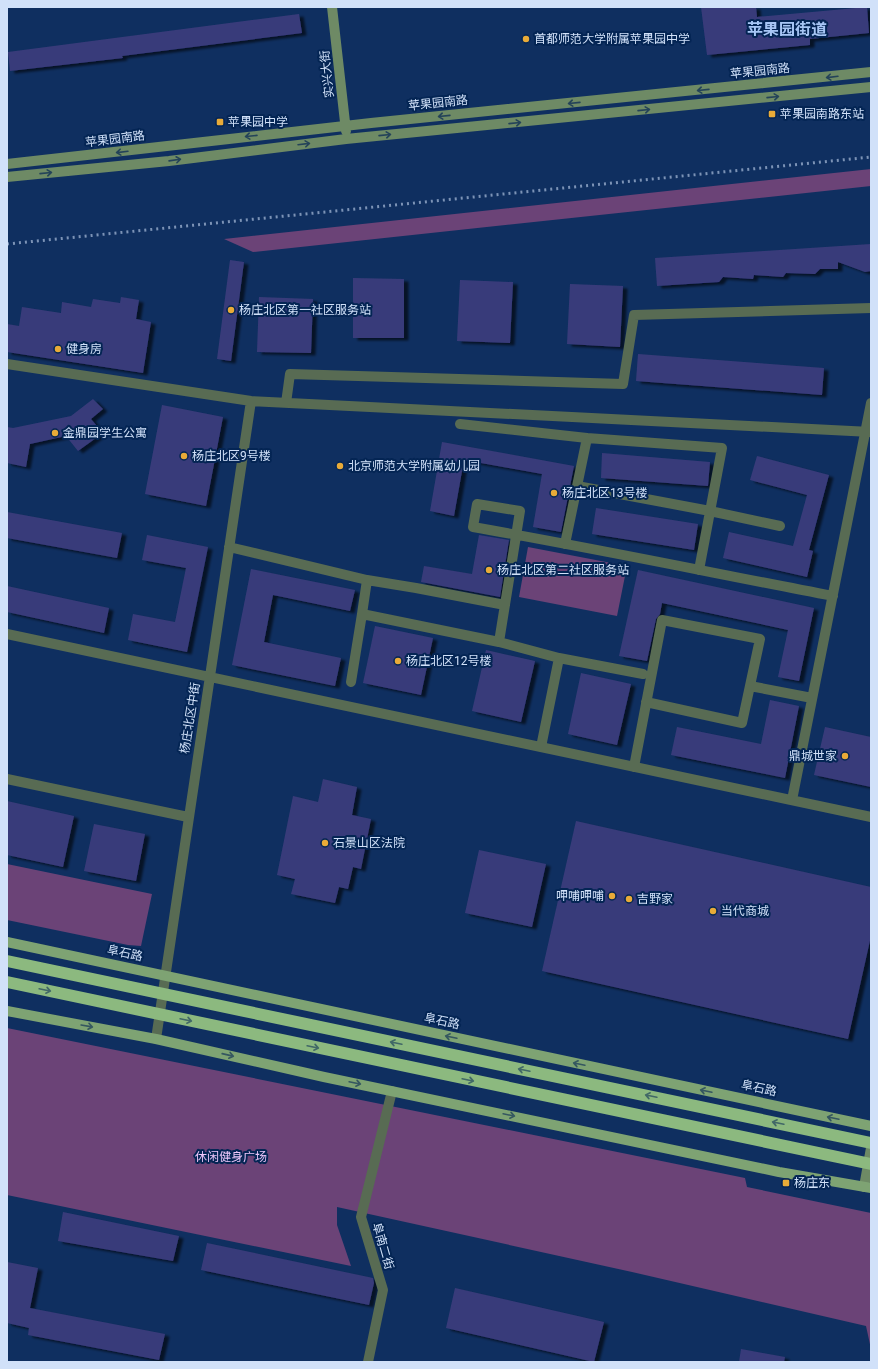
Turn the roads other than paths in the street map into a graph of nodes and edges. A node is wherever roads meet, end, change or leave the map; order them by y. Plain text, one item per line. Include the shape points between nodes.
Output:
1 (332, 7) edge
2 (871, 72) edge
3 (871, 87) edge
4 (345, 126) junction
5 (346, 139) junction
6 (7, 164) edge
7 (7, 177) edge
8 (871, 308) edge
9 (7, 364) edge
10 (251, 401) junction
11 (286, 403) junction
12 (871, 403) edge
13 (460, 424) dead end
14 (868, 432) edge
15 (588, 438) junction
16 (577, 486) junction
17 (710, 511) junction
18 (780, 526) dead end
19 (517, 534) junction
20 (565, 544) junction
21 (229, 547) junction
22 (699, 570) junction
23 (367, 580) junction
24 (833, 596) junction
25 (505, 605) junction
26 (362, 614) junction
27 (7, 634) edge
28 (499, 642) junction
29 (559, 658) junction
30 (643, 674) dead end
31 (210, 677) junction
32 (351, 682) dead end
33 (750, 686) junction
34 (812, 698) junction
35 (646, 702) junction
36 (541, 747) junction
37 (634, 767) junction
38 (7, 779) edge
39 (792, 800) junction
40 (188, 817) junction
41 (871, 817) edge
42 (7, 942) edge
43 (7, 961) edge
44 (164, 976) junction
45 (7, 982) edge
46 (7, 1011) edge
47 (156, 1039) junction
48 (392, 1091) junction
49 (871, 1126) edge
50 (871, 1142) edge
51 (871, 1148) edge
52 (871, 1164) edge
53 (867, 1188) edge
54 (368, 1362) edge

1 - 4 main road, 实兴大街
2 -> 4 main road, 苹果园南路
5 -> 3 main road
4 - 5 main road, 实兴大街
4 -> 6 main road, 苹果园南路
7 -> 5 main road via 169,161
8 - 11 street via 634,315 623,384 290,374
9 - 10 street
10 - 11 street
10 - 21 street, 杨庄北区中街
11 - 14 street
12 - 14 street
13 - 15 street
14 - 24 street
15 - 16 street
15 - 17 street via 722,448
16 - 17 street
16 - 20 street
17 - 18 street
17 - 22 street
19 - 19 street via 520,511 477,504 473,527
19 - 20 street
19 - 25 street
20 - 22 street
21 - 23 street
21 - 31 street, 杨庄北区中街
22 - 24 street
23 - 25 street
23 - 26 street
24 - 34 street
25 - 28 street
26 - 28 street
26 - 32 street
27 - 31 street
28 - 29 street
29 - 30 street
29 - 36 street
31 - 36 street
31 - 40 street, 杨庄北区中街
33 - 34 street
33 - 35 street via 742,723
33 - 35 street via 760,639 662,620
34 - 39 street
35 - 37 street
36 - 37 street
37 - 39 street
38 - 40 street
39 - 41 street
40 - 44 street, 杨庄北区中街
42 - 44 main road, 阜石路
50 -> 43 highway
44 - 47 street, 杨庄北区中街
49 -> 44 main road, 阜石路
45 -> 52 highway
46 -> 47 main road
47 -> 48 main road
48 -> 53 main road
48 - 54 street, 阜南二街 via 361,1217 382,1290
51 - 53 main road

